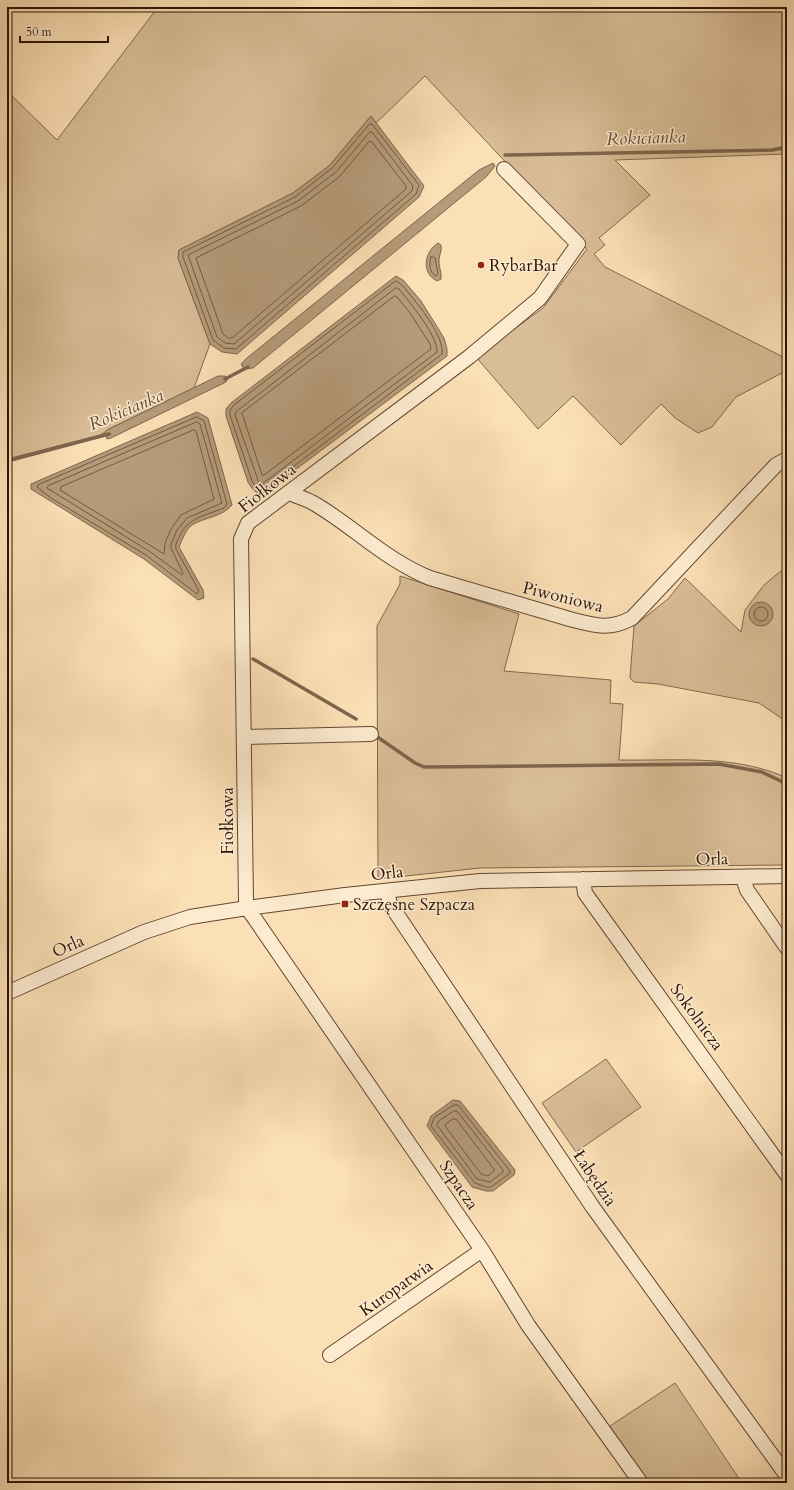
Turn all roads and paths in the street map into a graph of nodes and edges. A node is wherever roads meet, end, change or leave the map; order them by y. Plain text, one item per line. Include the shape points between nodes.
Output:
1 (504, 169) dead end
2 (787, 459) edge
3 (290, 493) junction
4 (371, 734) dead end
5 (244, 737) junction
6 (744, 876) junction
7 (787, 876) edge
8 (583, 879) junction
9 (387, 891) junction
10 (247, 908) junction
11 (787, 948) edge
12 (7, 993) edge
13 (787, 1175) edge
14 (482, 1250) junction
15 (330, 1355) dead end
16 (787, 1476) edge
17 (641, 1483) edge

1 - 3 street, Fiołkowa via 578,244 540,298 469,357
2 - 3 street, Piwoniowa via 776,465 632,618 608,626 573,620 416,573 314,503
3 - 5 street, Fiołkowa via 248,523 241,539
4 - 5 street
5 - 10 street, Fiołkowa
6 - 7 street, Orla
6 - 8 street, Orla
6 - 11 street via 747,890
8 - 9 street, Orla via 480,881
8 - 13 street, Sokolnicza via 585,893
9 - 10 street, Orla
9 - 16 street, Łabędzia via 390,904 592,1206
10 - 12 street, Orla via 190,917 144,932
10 - 14 street, Szpacza
14 - 15 street, Kuropatwia
14 - 17 street, Szpacza via 528,1325

